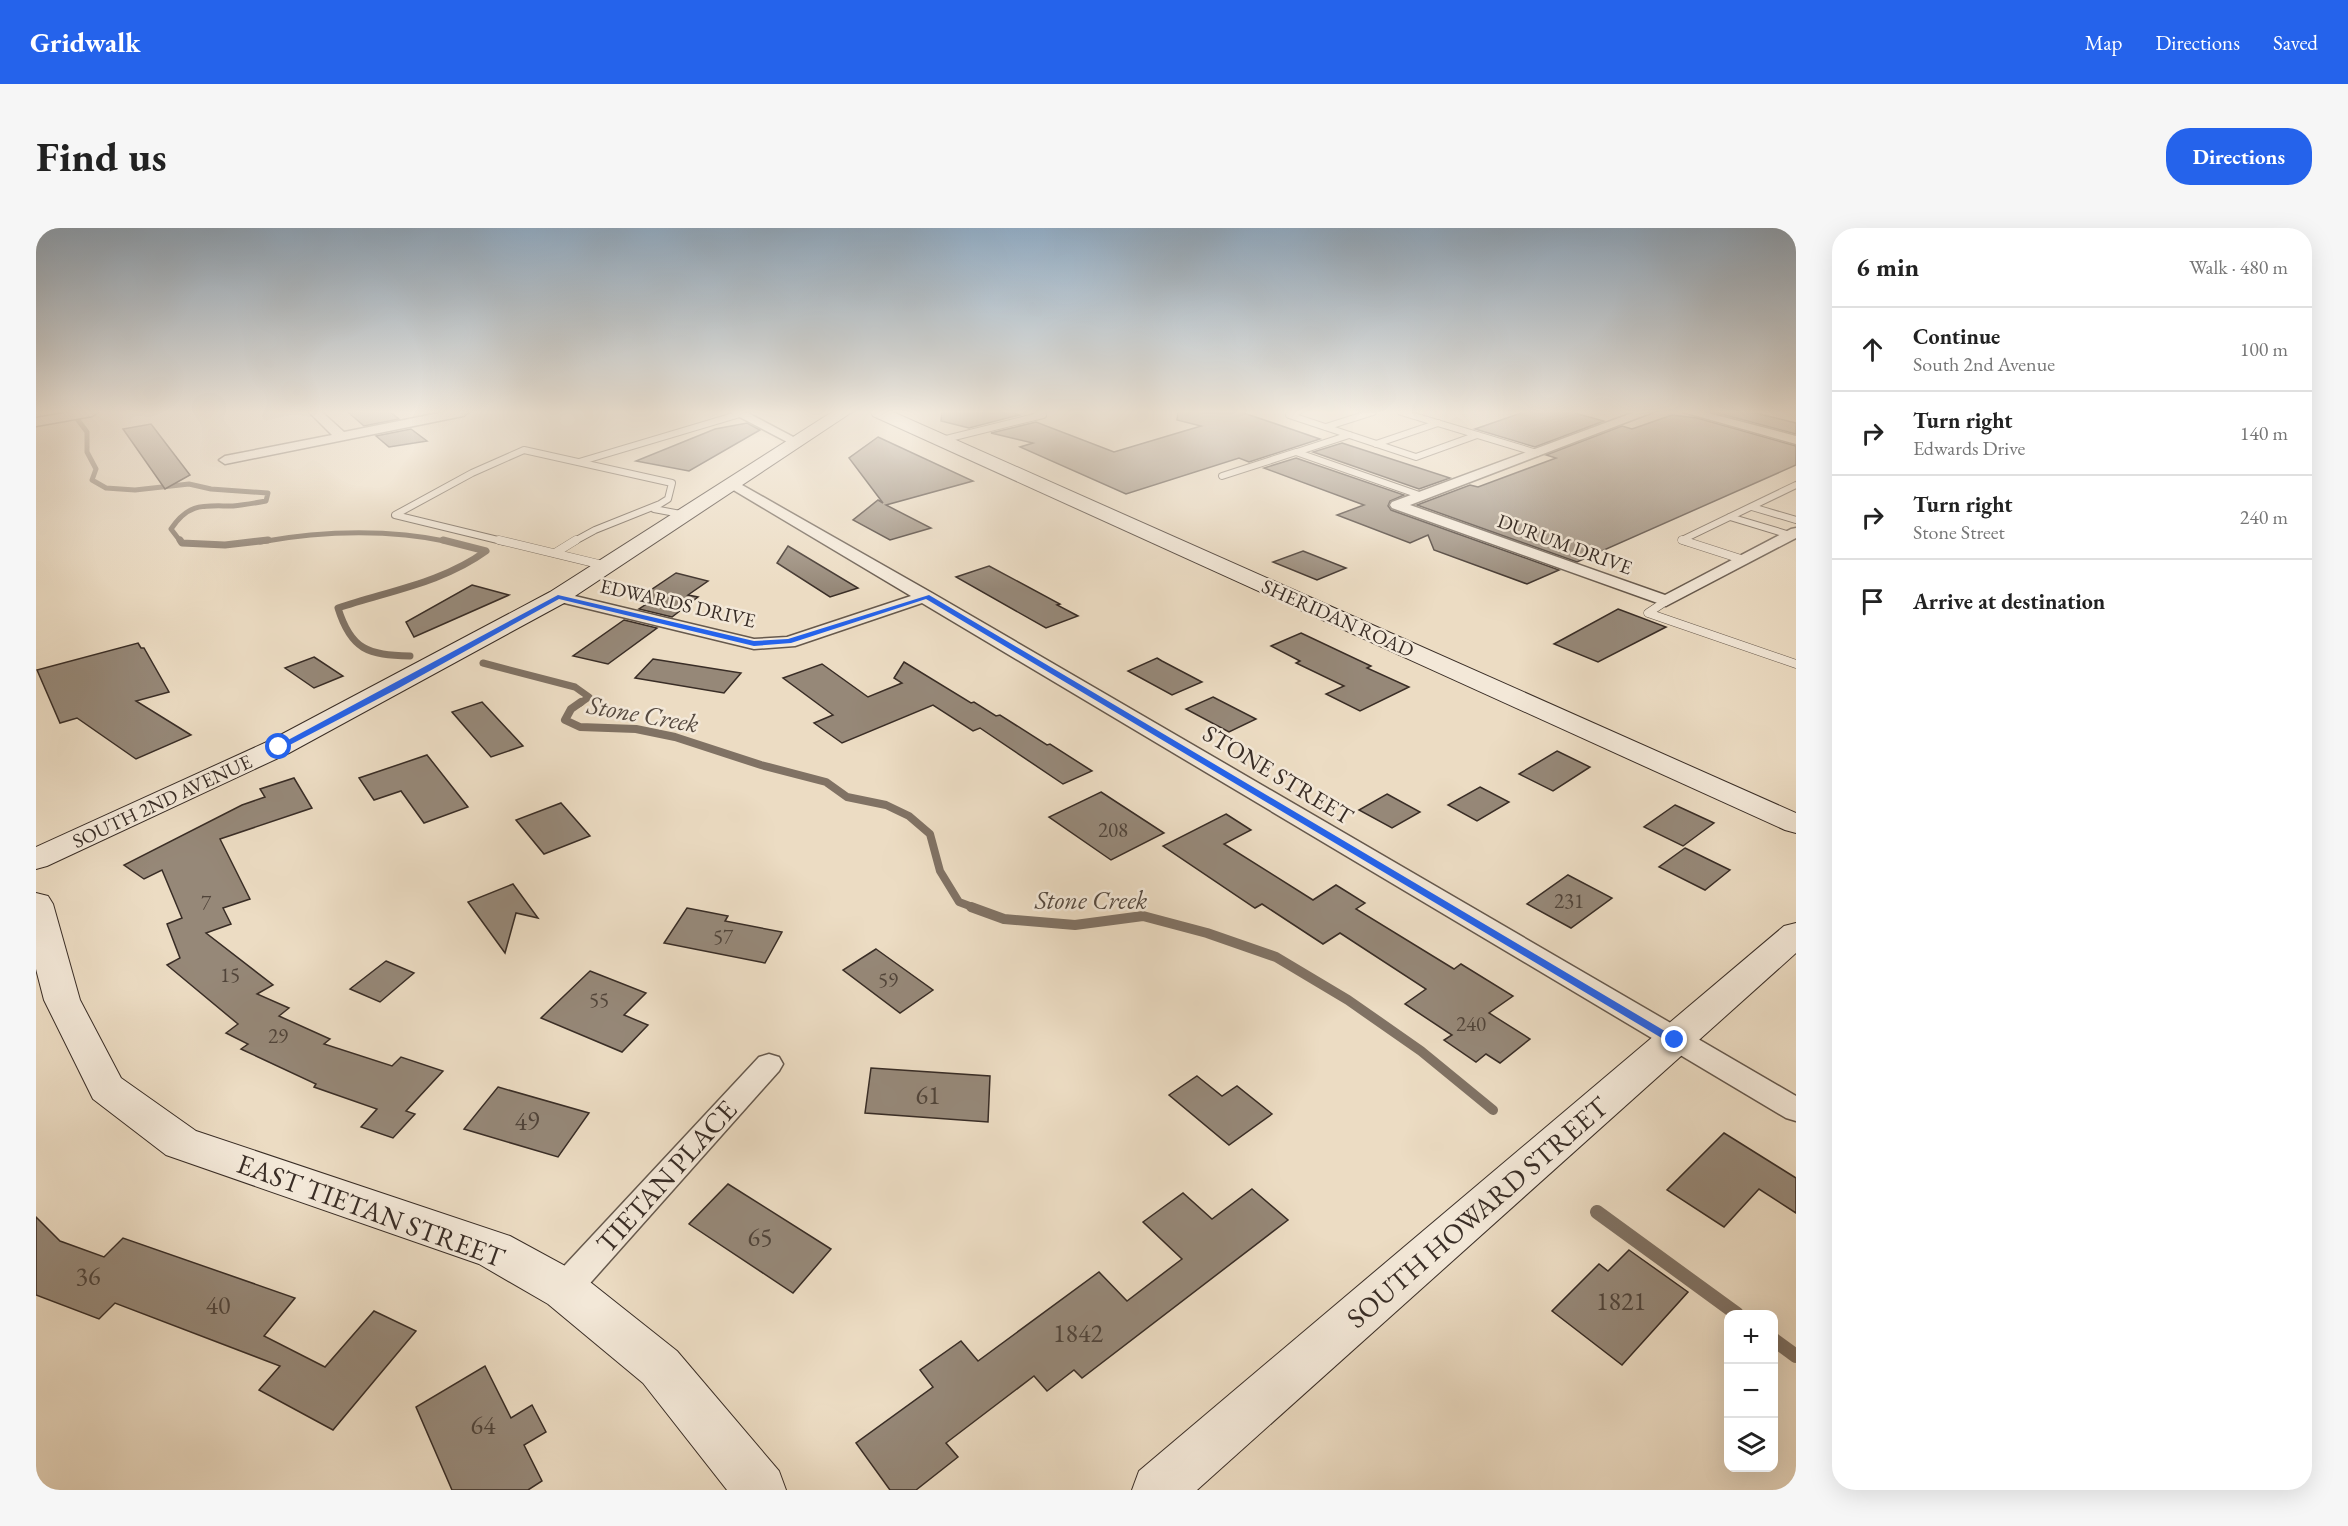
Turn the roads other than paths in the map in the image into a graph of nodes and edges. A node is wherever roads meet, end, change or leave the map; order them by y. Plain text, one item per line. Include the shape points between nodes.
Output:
1 (477, 471) edge
2 (615, 471) edge
3 (755, 471) edge
4 (1011, 471) edge
5 (1238, 471) edge
6 (1351, 471) edge
7 (1488, 471) edge
8 (1222, 476) dead end
9 (735, 485) junction
10 (1796, 485) edge
11 (1422, 495) junction
12 (1752, 507) junction
13 (654, 508) junction
14 (687, 515) junction
15 (1730, 517) junction
16 (1796, 520) edge
17 (1793, 534) edge
18 (555, 553) junction
19 (1744, 560) junction
20 (607, 566) junction
21 (926, 596) junction
22 (558, 597) junction
23 (1666, 601) junction
24 (1796, 664) edge
25 (1796, 824) edge
26 (36, 859) edge
27 (36, 904) edge
28 (1796, 934) edge
29 (1675, 1040) junction
30 (768, 1064) dead end
31 (1796, 1110) edge
32 (564, 1289) junction
33 (760, 1490) edge
34 (1158, 1490) edge

1 - 18 lane via 395,515
2 - 13 lane via 672,483 668,499
3 - 9 main road, SOUTH 2ND AVENUE
4 - 25 main road, SHERIDAN ROAD
5 - 8 lane
6 - 11 lane
7 - 11 street, DURUM DRIVE
9 - 14 main road, SOUTH 2ND AVENUE
9 - 21 street, STONE STREET
10 - 12 lane
11 - 23 street, DURUM DRIVE via 1397,505
12 - 15 lane
12 - 16 lane
13 - 14 lane
13 - 18 lane via 595,530
14 - 20 main road, SOUTH 2ND AVENUE
15 - 17 lane
15 - 19 lane via 1682,540
17 - 19 street
18 - 20 lane
19 - 23 street
20 - 22 main road, SOUTH 2ND AVENUE
21 - 22 street, EDWARDS DRIVE via 789,642 754,644
21 - 29 street, STONE STREET
22 - 26 main road, SOUTH 2ND AVENUE via 279,747
23 - 24 lane via 1648,613
27 - 32 main road, EAST TIETAN STREET via 62,1000 107,1088 182,1143 494,1250
28 - 29 main road, SOUTH HOWARD STREET
29 - 31 street, STONE STREET
29 - 34 main road, SOUTH HOWARD STREET
30 - 32 street, TIETAN PLACE
32 - 33 main road, EAST TIETAN STREET via 660,1367

